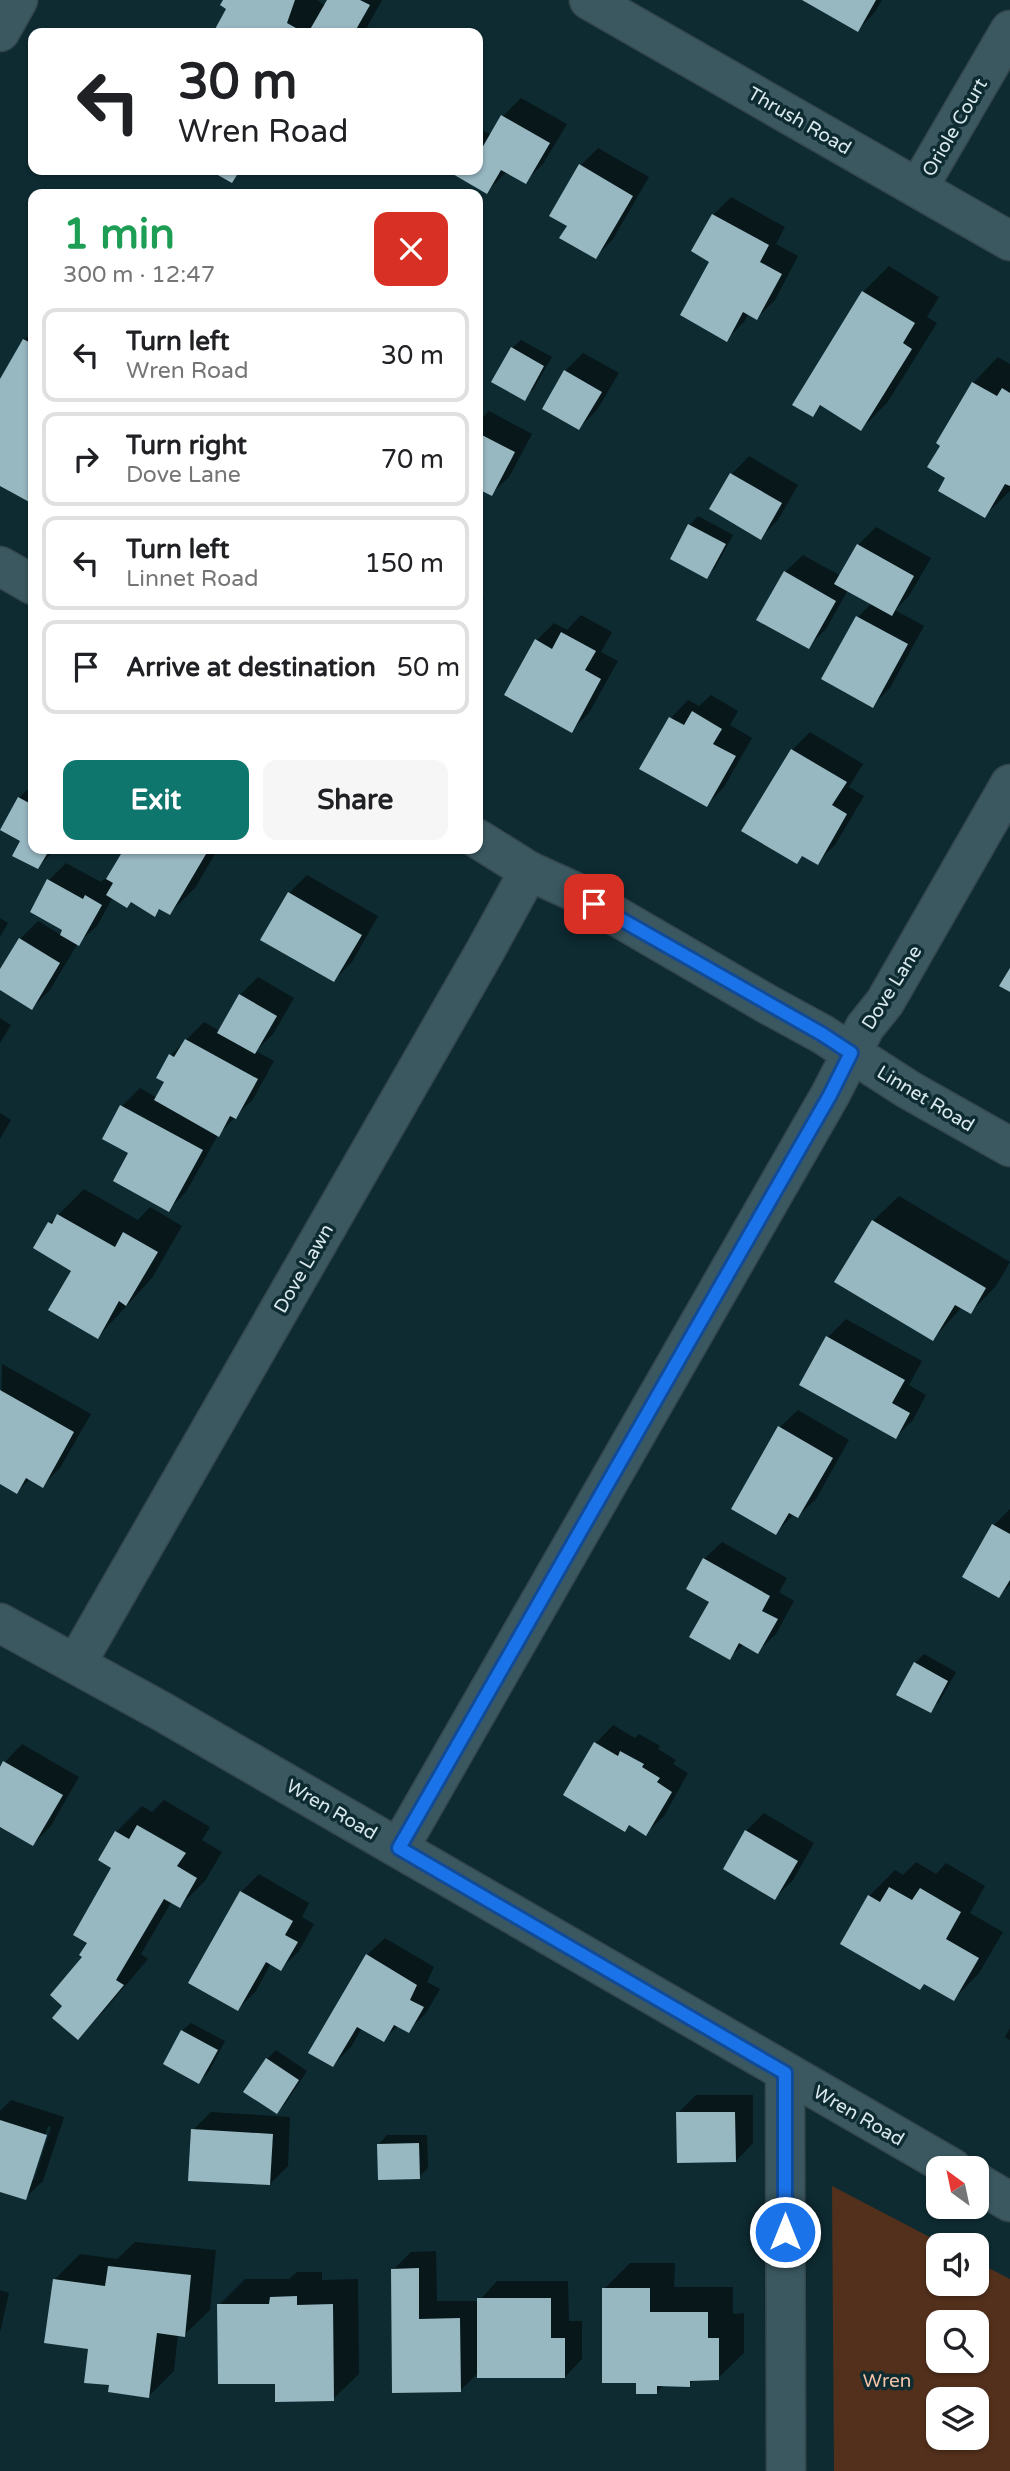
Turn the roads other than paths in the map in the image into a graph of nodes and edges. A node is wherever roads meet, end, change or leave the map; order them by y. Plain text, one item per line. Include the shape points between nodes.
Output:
1 (18, 0) edge
2 (589, 0) edge
3 (1010, 30) edge
4 (0, 32) edge
5 (918, 188) junction
6 (1010, 241) edge
7 (0, 566) edge
8 (28, 582) edge
9 (1010, 784) edge
10 (483, 842) edge
11 (529, 871) junction
12 (851, 1053) junction
13 (1010, 1147) edge
14 (0, 1623) edge
15 (76, 1664) junction
16 (399, 1848) junction
17 (785, 2073) junction
18 (931, 2156) edge
19 (989, 2190) edge
20 (1010, 2202) edge
21 (786, 2471) edge

1 - 4 street
2 - 5 street, Thrush Road
3 - 5 street, Oriole Court
5 - 6 street, Thrush Road
7 - 8 street
9 - 12 street, Dove Lane
10 - 11 street, Linnet Road
11 - 12 street, Linnet Road via 573,891
11 - 15 street, Dove Lawn
12 - 13 street, Linnet Road
12 - 16 street, Dove Lane
14 - 15 street, Wren Road
15 - 16 street, Wren Road
16 - 17 street, Wren Road
17 - 18 street, Wren Road
17 - 21 street
19 - 20 street

